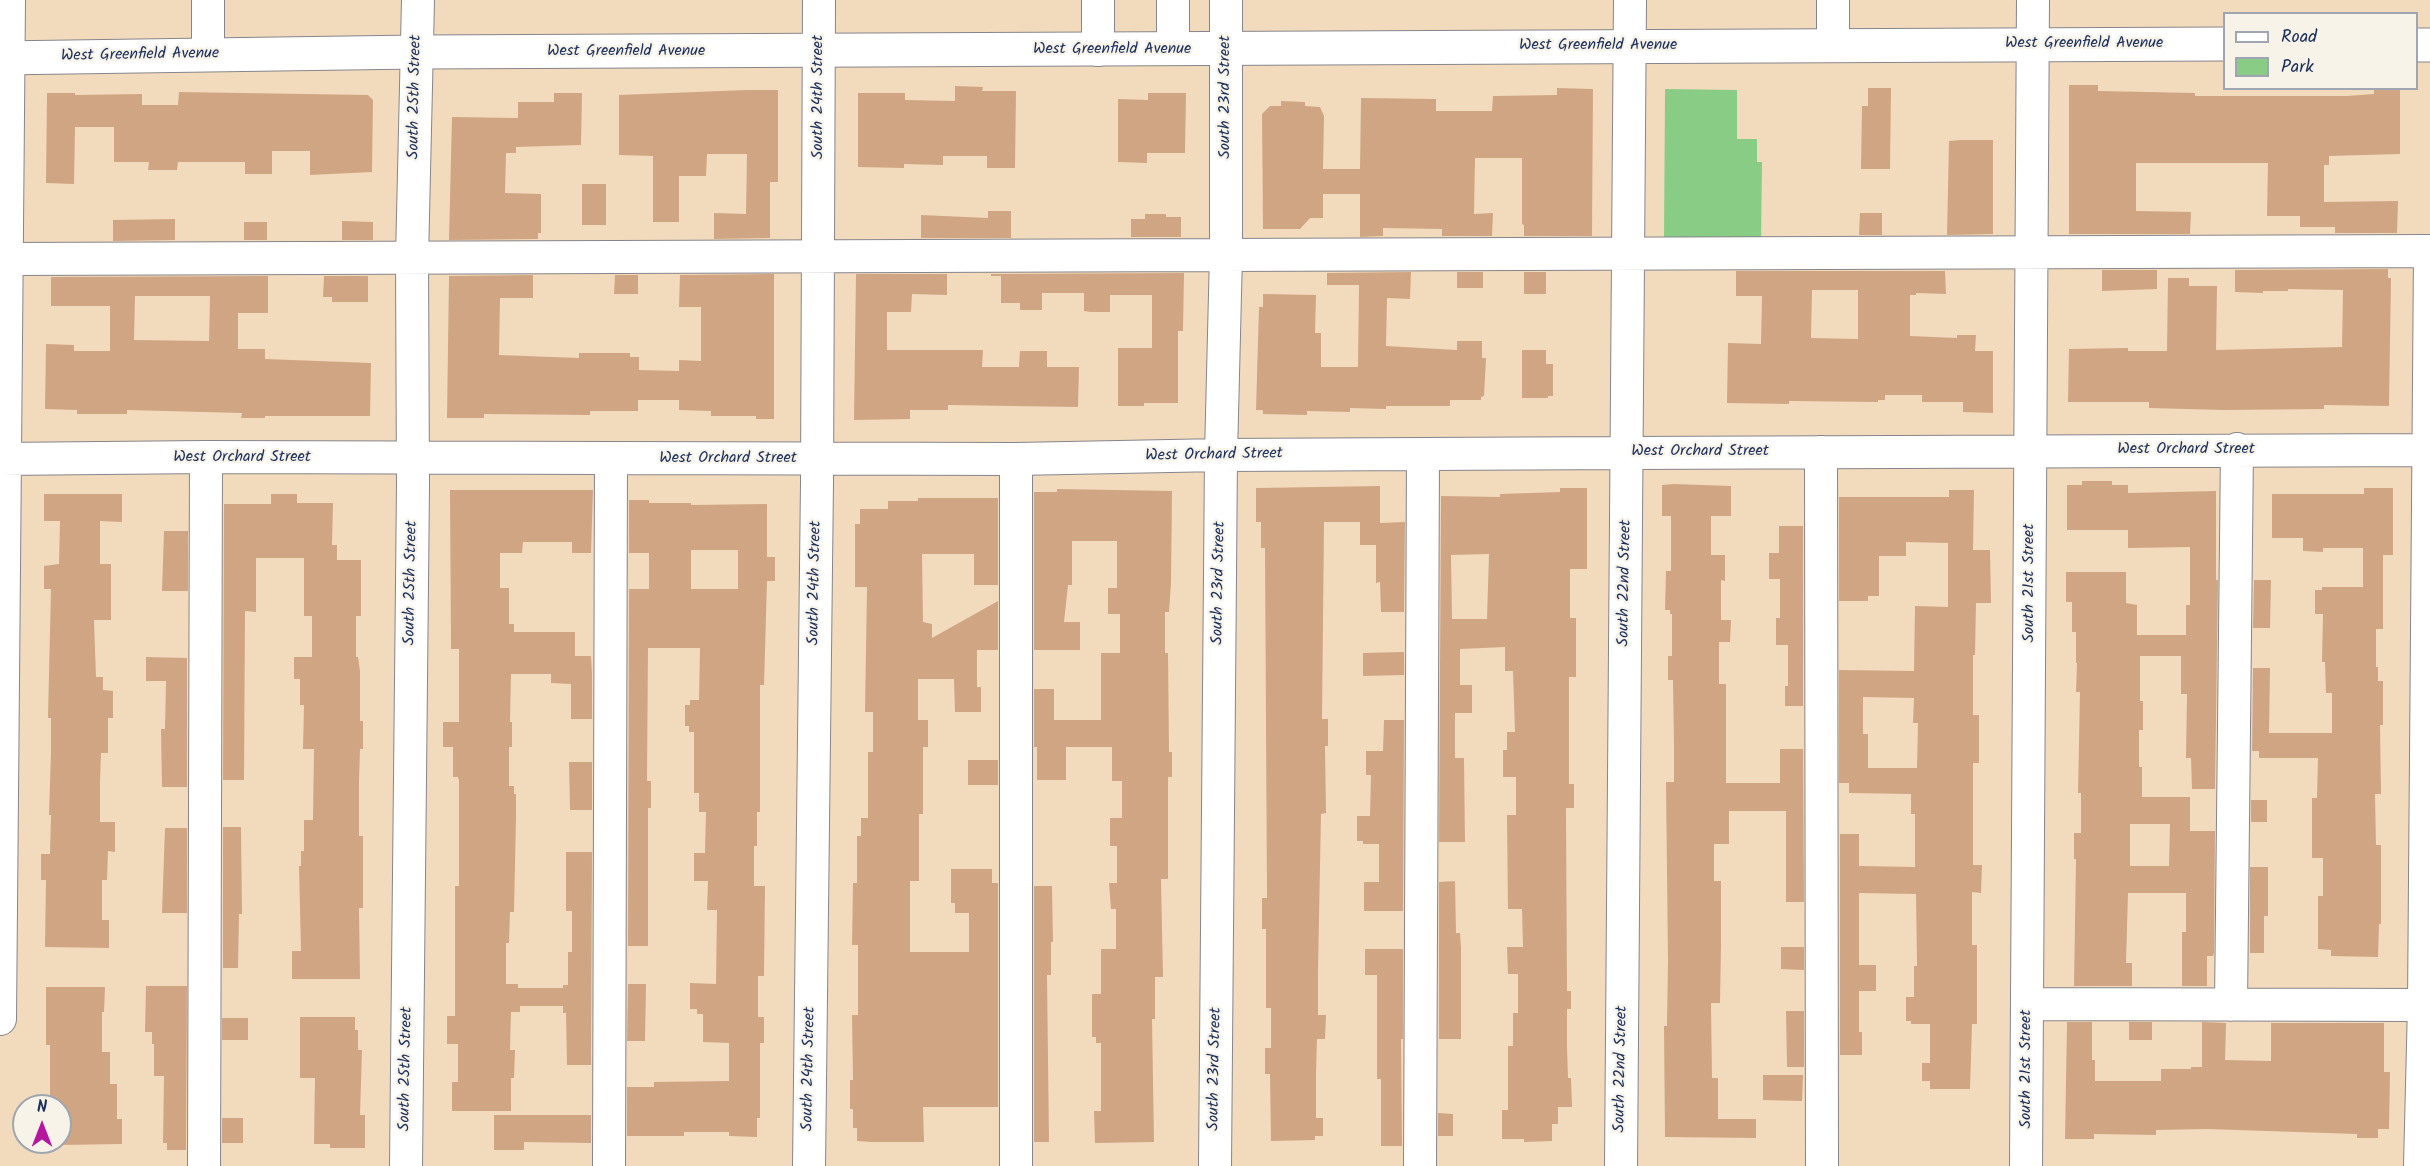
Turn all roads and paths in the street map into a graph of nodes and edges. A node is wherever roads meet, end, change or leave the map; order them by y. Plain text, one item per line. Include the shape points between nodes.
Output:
1 (9, 0) edge
2 (208, 0) edge
3 (418, 0) edge
4 (819, 0) edge
5 (1098, 0) edge
6 (1173, 0) edge
7 (1226, 0) edge
8 (1630, 0) edge
9 (1833, 0) edge
10 (2033, 0) edge
11 (2032, 44) junction
12 (1833, 45) junction
13 (2223, 45) edge
14 (1630, 46) junction
15 (1173, 49) junction
16 (1226, 49) junction
17 (1098, 50) junction
18 (819, 51) junction
19 (417, 52) junction
20 (208, 55) junction
21 (5, 58) edge
22 (2030, 253) junction
23 (2430, 253) edge
24 (1226, 254) junction
25 (1629, 255) junction
26 (818, 257) junction
27 (7, 259) junction
28 (412, 259) junction
29 (2237, 449) junction
30 (2429, 450) edge
31 (2031, 451) junction
32 (1821, 452) junction
33 (1628, 453) junction
34 (1221, 455) junction
35 (1423, 455) junction
36 (206, 457) junction
37 (413, 458) junction
38 (3, 459) edge
39 (610, 459) junction
40 (1016, 459) junction
41 (817, 460) junction
42 (2428, 826) edge
43 (2028, 1004) junction
44 (2231, 1005) junction
45 (2424, 1005) junction
46 (0, 1019) edge
47 (204, 1166) edge
48 (406, 1166) edge
49 (609, 1166) edge
50 (809, 1166) edge
51 (1016, 1166) edge
52 (1215, 1166) edge
53 (1420, 1166) edge
54 (1621, 1166) edge
55 (1822, 1166) edge
56 (2026, 1166) edge
57 (2420, 1166) edge

1 - 21 street
2 - 20 street
3 - 19 street, South 25th Street
4 - 18 street, South 24th Street
5 - 17 street
6 - 15 street
7 - 16 street, South 23rd Street
8 - 14 street, South 22nd Street
9 - 12 street
10 - 11 street, South 21st Street
11 - 12 main road, West Greenfield Avenue
11 - 13 main road, West Greenfield Avenue
11 - 22 street, South 21st Street
12 - 14 main road, West Greenfield Avenue
14 - 16 main road, West Greenfield Avenue
14 - 25 street, South 22nd Street
15 - 16 main road, West Greenfield Avenue
15 - 17 main road, West Greenfield Avenue
16 - 24 street, South 23rd Street
17 - 18 main road, West Greenfield Avenue
18 - 19 main road, West Greenfield Avenue
18 - 26 street, South 24th Street
19 - 20 main road, West Greenfield Avenue
19 - 28 street, South 25th Street
20 - 21 main road, West Greenfield Avenue
21 - 27 street
22 - 23 street
22 - 25 street
22 - 31 street, South 21st Street
23 - 30 street
24 - 25 street
24 - 26 street
24 - 34 street, South 23rd Street
25 - 33 street, South 22nd Street
26 - 28 street
26 - 41 street, South 24th Street
27 - 28 street
27 - 38 street
28 - 37 street, South 25th Street
29 - 30 street, West Orchard Street
29 - 31 street, West Orchard Street
29 - 44 street
30 - 42 street
31 - 32 street, West Orchard Street
31 - 43 street, South 21st Street
32 - 33 street, West Orchard Street
32 - 55 street
33 - 35 street, West Orchard Street
33 - 54 street, South 22nd Street
34 - 35 street, West Orchard Street
34 - 40 street, West Orchard Street
34 - 52 street, South 23rd Street
35 - 53 street
36 - 37 street, West Orchard Street
36 - 38 street, West Orchard Street
36 - 47 street
37 - 39 street, West Orchard Street
37 - 48 street, South 25th Street
38 - 46 street
39 - 41 street, West Orchard Street
39 - 49 street
40 - 41 street, West Orchard Street
40 - 51 street
41 - 50 street, South 24th Street
42 - 45 street
43 - 44 street
43 - 56 street, South 21st Street
44 - 45 street
45 - 57 street

